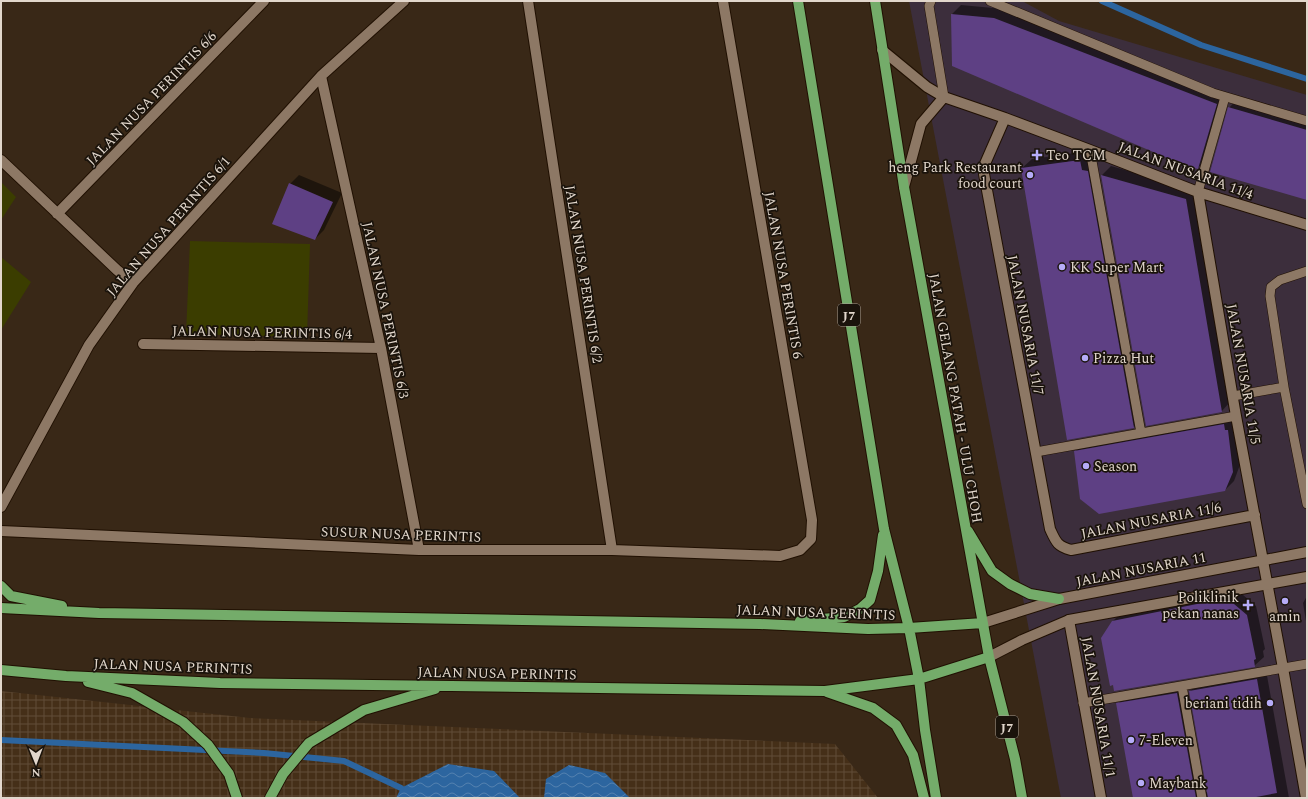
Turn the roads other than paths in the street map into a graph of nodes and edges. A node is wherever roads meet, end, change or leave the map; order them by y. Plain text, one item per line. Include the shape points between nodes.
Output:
1 (264, 1) edge
2 (404, 1) edge
3 (528, 1) edge
4 (723, 1) edge
5 (798, 1) edge
6 (875, 1) edge
7 (932, 1) edge
8 (990, 1) edge
9 (882, 50) junction
10 (321, 76) junction
11 (944, 97) junction
12 (1225, 97) junction
13 (1005, 118) junction
14 (1307, 121) edge
15 (1090, 150) junction
16 (1, 160) edge
17 (904, 188) junction
18 (1198, 192) junction
19 (57, 214) junction
20 (1307, 225) edge
21 (1307, 271) edge
22 (133, 283) junction
23 (142, 344) dead end
24 (381, 348) junction
25 (1284, 387) junction
26 (1233, 396) junction
27 (1236, 416) junction
28 (1141, 433) junction
29 (1036, 452) junction
30 (1307, 504) edge
31 (1, 507) edge
32 (1255, 515) junction
33 (964, 524) junction
34 (884, 529) junction
35 (1, 531) edge
36 (1055, 539) joint
37 (419, 550) junction
38 (612, 550) junction
39 (800, 550) joint
40 (1307, 552) edge
41 (1263, 560) junction
42 (1307, 577) edge
43 (1267, 585) junction
44 (1, 586) edge
45 (1060, 599) junction
46 (1, 608) edge
47 (99, 612) junction
48 (1069, 620) junction
49 (983, 623) junction
50 (760, 624) junction
51 (909, 628) junction
52 (989, 657) junction
53 (1307, 664) edge
54 (1284, 668) junction
55 (1, 670) edge
56 (66, 676) junction
57 (919, 679) junction
58 (445, 686) junction
59 (1182, 686) junction
60 (825, 691) junction
61 (1083, 703) junction
62 (237, 798) edge
63 (270, 798) edge
64 (924, 798) edge
65 (936, 798) edge
66 (1022, 798) edge
67 (1101, 798) edge
68 (1202, 798) edge
69 (1306, 798) edge

1 - 19 street, JALAN NUSA PERINTIS 6/6
2 - 10 street, JALAN NUSA PERINTIS 6/1
3 - 38 street, JALAN NUSA PERINTIS 6/2
4 - 39 street, JALAN NUSA PERINTIS 6 via 812,520 811,539
5 - 34 main road, J7
6 - 9 main road, JALAN GELANG PATAH - ULU CHOH / J7
7 - 11 lane via 929,6
8 - 12 lane
9 - 11 street, JALAN NUSARIA 11/4 via 927,87
9 - 17 main road, JALAN GELANG PATAH - ULU CHOH / J7
10 - 22 street, JALAN NUSA PERINTIS 6/1
10 - 24 street, JALAN NUSA PERINTIS 6/3
11 - 13 street, JALAN NUSARIA 11/4
11 - 17 street via 921,124
12 - 14 lane
12 - 18 lane
13 - 15 street, JALAN NUSARIA 11/4
13 - 29 street, JALAN NUSARIA 11/7 via 984,166 984,174
15 - 18 street, JALAN NUSARIA 11/4
15 - 28 lane
16 - 19 street
17 - 33 main road, JALAN GELANG PATAH - ULU CHOH / J7
18 - 20 street, JALAN NUSARIA 11/4
18 - 26 street, JALAN NUSARIA 11/5
19 - 22 street
21 - 25 lane via 1280,280 1271,287 1270,296
22 - 31 street, JALAN NUSA PERINTIS 6/1 via 89,344
23 - 24 street, JALAN NUSA PERINTIS 6/4
24 - 37 street, JALAN NUSA PERINTIS 6/3
25 - 26 lane
25 - 30 lane
26 - 27 street, JALAN NUSARIA 11/5
27 - 28 lane
27 - 32 street, JALAN NUSARIA 11/5
28 - 29 lane
29 - 36 street, JALAN NUSARIA 11/7 via 1050,529
32 - 36 street, JALAN NUSARIA 11/6 via 1071,550 1061,547
32 - 41 street, JALAN NUSARIA 11/5
33 - 45 main road via 992,571 1030,594
33 - 49 main road, JALAN GELANG PATAH - ULU CHOH / J7
34 - 50 main road via 878,571 870,600 860,609 844,617
34 - 51 main road, J7
35 - 37 street, SUSUR NUSA PERINTIS
37 - 38 street, SUSUR NUSA PERINTIS
38 - 39 street, SUSUR NUSA PERINTIS via 780,556
40 - 41 street, JALAN NUSARIA 11
41 - 43 street, JALAN NUSARIA 11/5
41 - 45 street, JALAN NUSARIA 11
42 - 43 street
43 - 48 street
43 - 54 street, JALAN NUSARIA 11/5
44 - 47 main road via 11,596
45 - 49 street, JALAN NUSARIA 11
46 - 47 main road, JALAN NUSA PERINTIS
47 - 50 main road, JALAN NUSA PERINTIS
48 - 52 street
48 - 61 street, JALAN NUSARIA 11/1
49 - 51 main road, JALAN NUSA PERINTIS
49 - 52 main road, JALAN GELANG PATAH - ULU CHOH / J7
50 - 51 main road, JALAN NUSA PERINTIS via 868,629
51 - 57 main road, J7
52 - 57 main road, JALAN NUSA PERINTIS
52 - 66 main road, JALAN GELANG PATAH - ULU CHOH / J7 via 1015,759
53 - 54 lane
54 - 59 lane
54 - 69 street, JALAN NUSARIA 11/5
55 - 56 main road, JALAN NUSA PERINTIS
56 - 58 main road, JALAN NUSA PERINTIS via 220,683
56 - 62 main road via 132,693 183,722 208,745 229,774
57 - 60 main road, JALAN NUSA PERINTIS
57 - 65 main road, J7 via 924,730
58 - 60 main road, JALAN NUSA PERINTIS
58 - 63 main road via 364,710 308,743 283,774
59 - 61 lane
59 - 68 lane
60 - 64 main road via 873,708 896,725 913,755
61 - 67 street, JALAN NUSARIA 11/1

